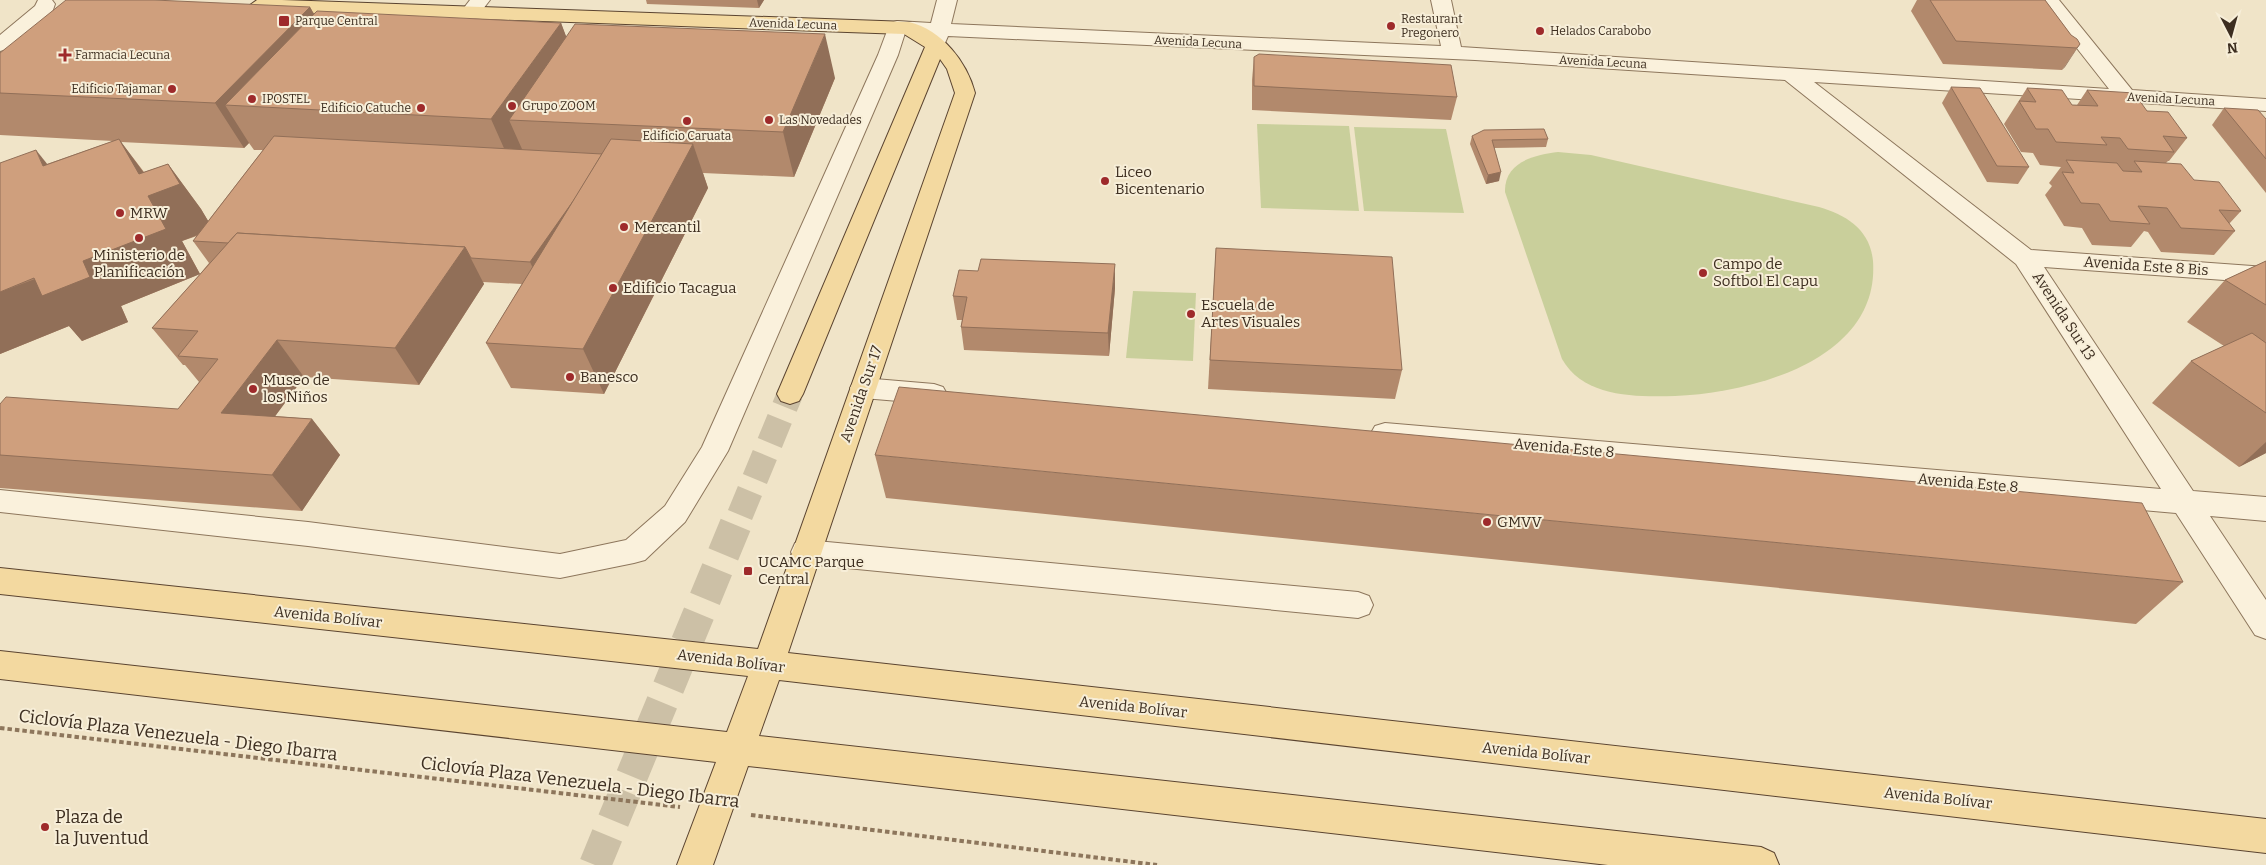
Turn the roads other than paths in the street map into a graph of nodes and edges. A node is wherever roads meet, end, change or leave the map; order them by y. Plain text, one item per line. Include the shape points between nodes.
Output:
1 (947, 0) edge
2 (1441, 0) edge
3 (2049, 0) edge
4 (45, 4) edge
5 (240, 4) edge
6 (475, 7) edge
7 (903, 27) junction
8 (380, 29) edge
9 (937, 38) junction
10 (0, 45) edge
11 (1452, 53) junction
12 (13, 73) edge
13 (925, 73) junction
14 (1789, 73) junction
15 (965, 93) junction
16 (2126, 96) junction
17 (2266, 105) edge
18 (2025, 258) junction
19 (2266, 275) edge
20 (863, 388) junction
21 (790, 394) tunnel mouth
22 (962, 397) edge
23 (1360, 431) edge
24 (0, 501) edge
25 (2185, 502) junction
26 (2266, 509) edge
27 (806, 552) junction
28 (0, 581) edge
29 (1358, 605) dead end
30 (2266, 626) edge
31 (0, 664) edge
32 (768, 665) junction
33 (738, 749) junction
34 (2266, 836) edge
35 (694, 865) edge
36 (1761, 865) edge

1 - 9 street
2 - 11 street
3 - 16 street
4 - 10 street
4 - 12 street via 31,53
5 - 6 main road, Avenida Lecuna
6 - 7 main road, Avenida Lecuna
6 - 8 street
7 - 9 main road
7 - 24 street via 714,451 675,514 634,550 560,566 308,534
9 - 11 street, Avenida Lecuna
9 - 13 main road
9 - 15 main road via 961,72
11 - 14 street, Avenida Lecuna
13 - 15 main road
13 - 21 main road
14 - 16 street, Avenida Lecuna
14 - 18 street, Avenida Sur 13
15 - 20 main road, Avenida Sur 17
16 - 17 street, Avenida Lecuna
18 - 19 street, Avenida Este 8 Bis
18 - 25 street, Avenida Sur 13
20 - 22 street
20 - 27 main road, Avenida Sur 17
23 - 25 street, Avenida Este 8
25 - 26 street, Avenida Este 8
25 - 30 street, Avenida Sur 13
27 - 29 street
27 - 32 main road, Avenida Sur 17
28 - 32 main road, Avenida Bolívar
31 - 33 main road
32 - 33 main road, Avenida Sur 17
32 - 34 main road, Avenida Bolívar
33 - 35 main road, Avenida Sur 17
33 - 36 main road

